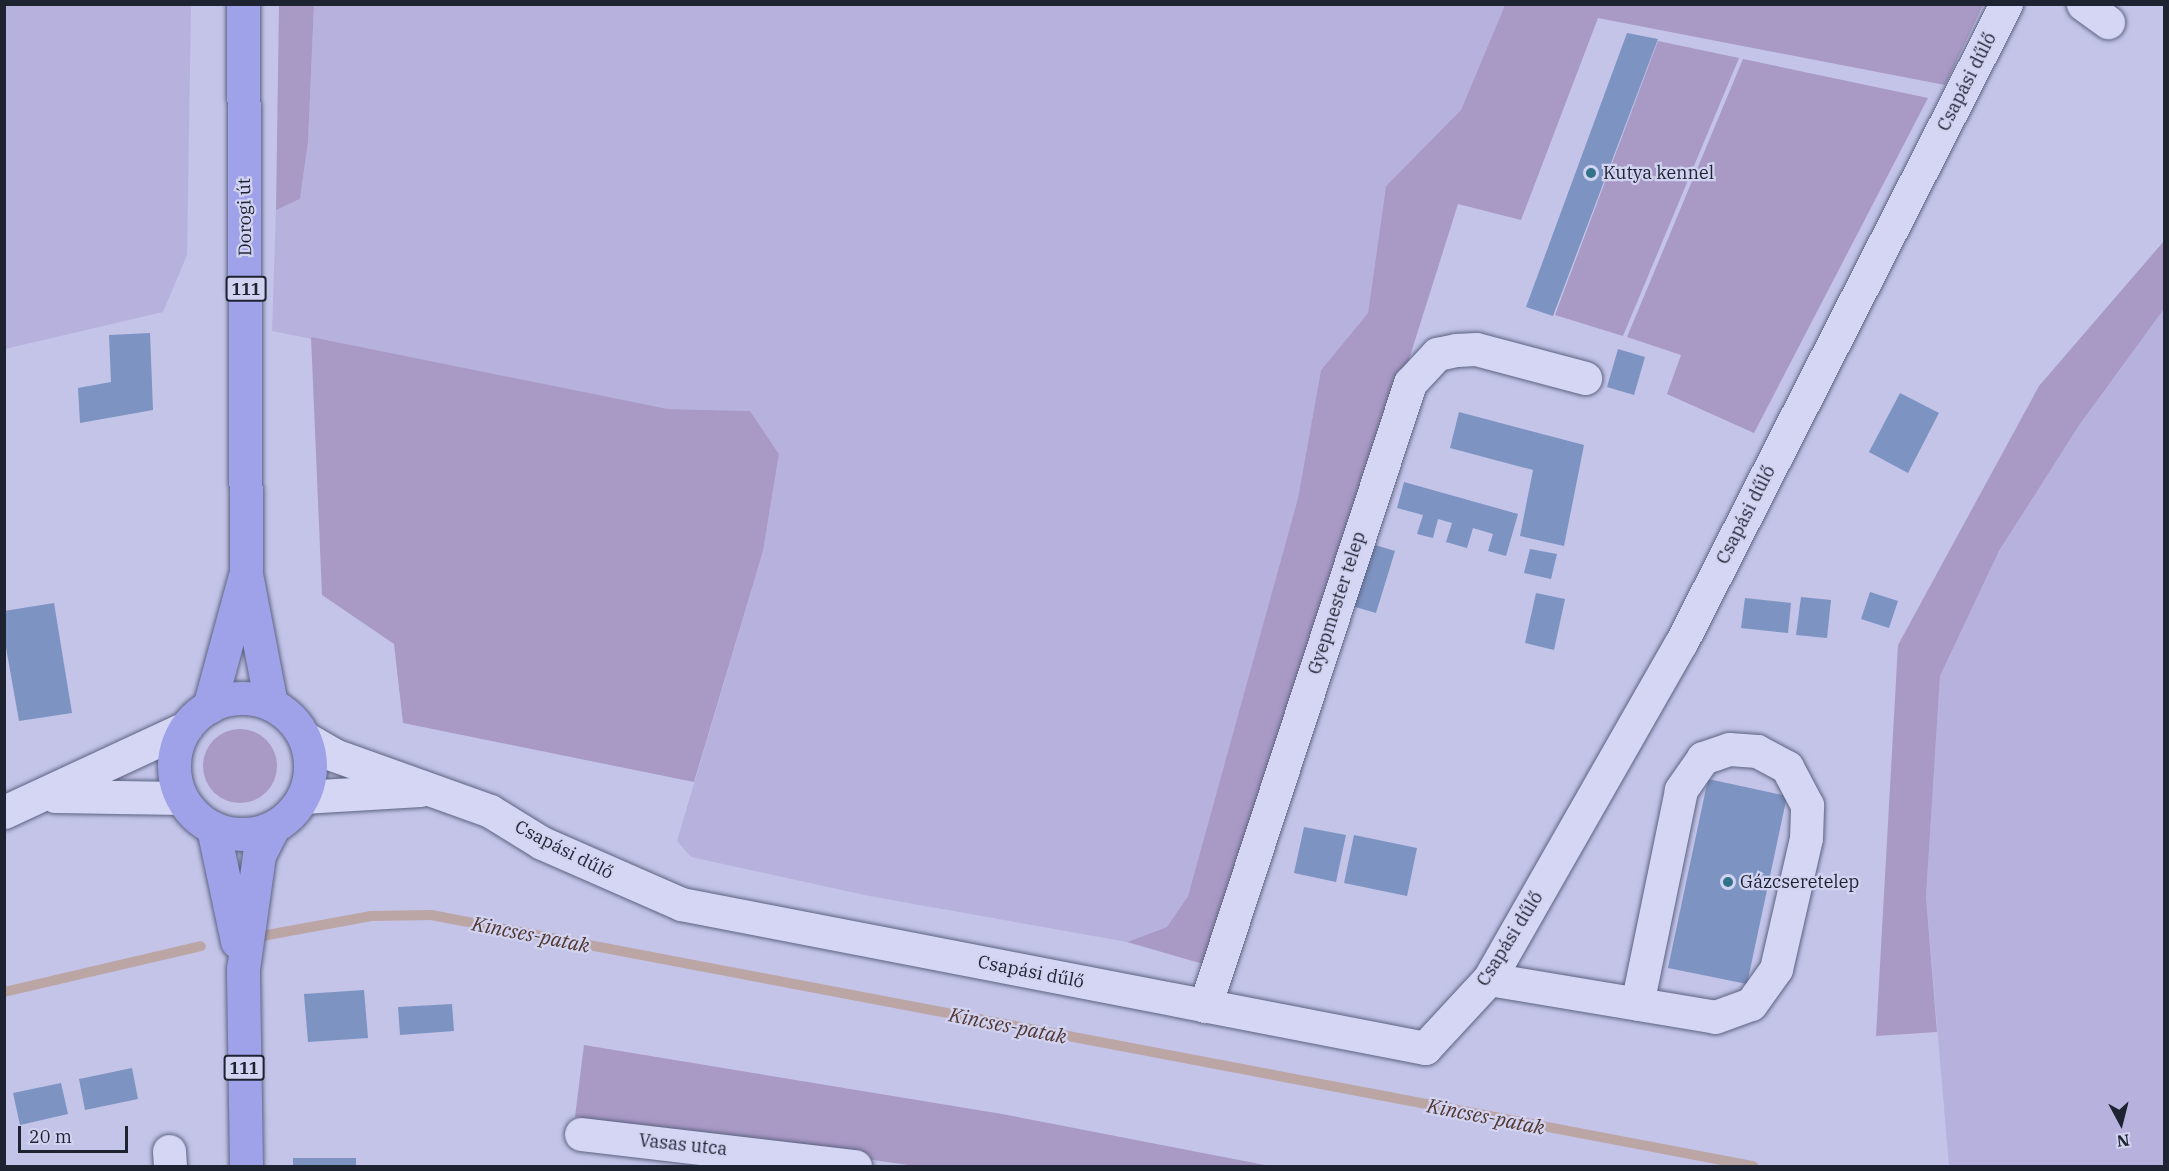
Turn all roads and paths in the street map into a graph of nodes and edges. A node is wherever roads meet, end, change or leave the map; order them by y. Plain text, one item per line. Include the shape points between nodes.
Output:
1 (243, 4) edge
2 (2006, 4) edge
3 (1585, 378) dead end
4 (246, 574) junction
5 (271, 704) junction
6 (197, 717) junction
7 (305, 738) junction
8 (437, 789) junction
9 (44, 796) junction
10 (303, 797) junction
11 (181, 798) junction
12 (4, 812) edge
13 (213, 828) junction
14 (273, 828) junction
15 (239, 898) junction
16 (1489, 979) junction
17 (1636, 1004) junction
18 (1205, 1005) junction
19 (581, 1134) dead end
20 (246, 1167) edge
21 (855, 1167) edge

1 - 4 main road, Dorogi út / 111
2 - 16 street, Csapási dűlő via 1682,643
3 - 18 street, Gyepmester telep via 1476,349 1437,354 1410,383
4 - 5 main road, Dorogi út / 111
4 - 6 main road, Dorogi út / 111
5 - 6 main road via 250,698 229,699
5 - 7 main road via 291,718
6 - 9 street
6 - 11 main road, 111 via 174,763
7 - 8 street, Csapási dűlő via 334,755
7 - 10 main road, 111 via 310,778
8 - 10 street, Csapási dűlő
8 - 18 street, Csapási dűlő via 490,811 542,843 681,904
9 - 11 street
9 - 12 street
10 - 14 main road, 111 via 292,813
11 - 13 main road
13 - 14 main road via 252,835
13 - 15 main road, 111
14 - 15 main road, 111
15 - 20 main road, 111
16 - 17 street
16 - 18 street, Csapási dűlő via 1425,1048
17 - 17 street via 1715,1017 1751,1004 1776,969 1806,838 1808,806 1788,767 1757,751 1729,749 1703,758 1681,790
19 - 21 street, Vasas utca

